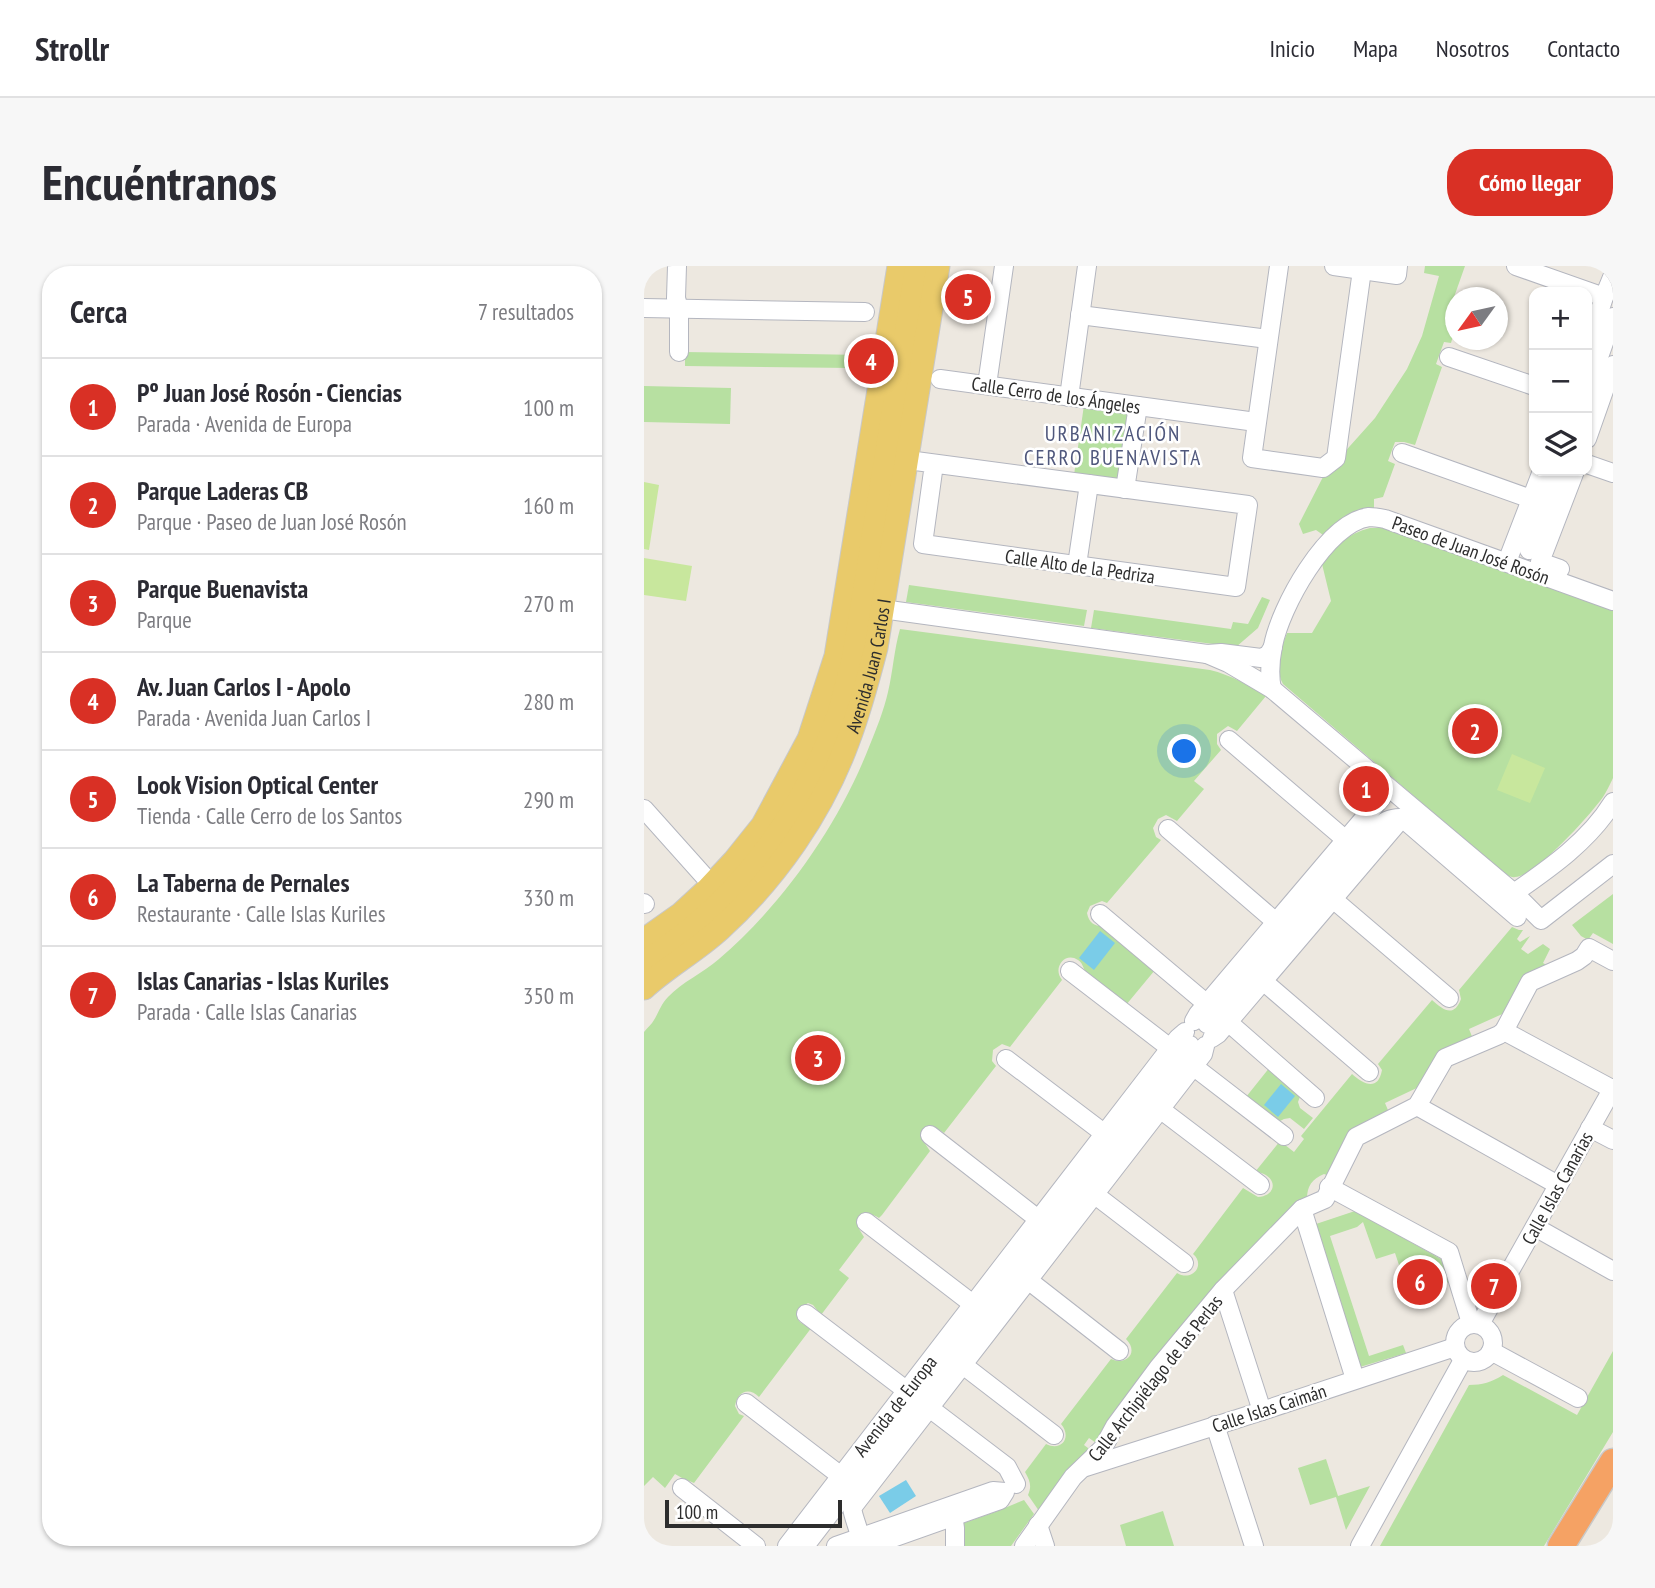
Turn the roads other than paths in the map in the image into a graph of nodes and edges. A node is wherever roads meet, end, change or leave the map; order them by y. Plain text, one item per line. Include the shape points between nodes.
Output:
1 (677, 266) edge
2 (899, 266) edge
3 (917, 266) edge
4 (938, 266) edge
5 (1004, 266) edge
6 (1087, 266) edge
7 (1279, 266) edge
8 (1334, 266) edge
9 (1398, 266) edge
10 (1516, 266) edge
11 (1362, 270) junction
12 (1613, 275) edge
13 (1604, 297) junction
14 (644, 308) edge
15 (679, 309) junction
16 (865, 312) dead end
17 (1080, 316) junction
18 (1613, 317) edge
19 (1268, 339) junction
20 (1592, 350) edge
21 (679, 352) dead end
22 (1449, 356) dead end
23 (1613, 365) edge
24 (940, 379) dead end
25 (1529, 384) edge
26 (987, 385) junction
27 (1069, 397) junction
28 (1592, 399) edge
29 (1138, 406) junction
30 (1256, 422) junction
31 (1402, 453) dead end
32 (908, 460) junction
33 (934, 464) junction
34 (1592, 466) edge
35 (1613, 473) edge
36 (1540, 476) edge
37 (1557, 476) edge
38 (1573, 476) edge
39 (1088, 484) junction
40 (1125, 489) junction
41 (1531, 499) junction
42 (1507, 558) junction
43 (1536, 562) junction
44 (1077, 565) junction
45 (1613, 588) edge
46 (1613, 601) edge
47 (882, 609) junction
48 (1273, 647) junction
49 (1207, 654) junction
50 (1272, 689) junction
51 (1229, 740) dead end
52 (1378, 778) junction
53 (1382, 801) junction
54 (1612, 807) edge
55 (644, 809) edge
56 (1389, 822) junction
57 (1430, 823) junction
58 (1168, 829) dead end
59 (1346, 840) junction
60 (1613, 864) edge
61 (1312, 880) junction
62 (712, 885) junction
63 (1509, 896) junction
64 (1334, 900) junction
65 (1310, 904) junction
66 (1100, 914) dead end
67 (1517, 916) dead end
68 (1276, 922) junction
69 (644, 940) edge
70 (1298, 940) junction
71 (1275, 945) junction
72 (1613, 961) edge
73 (644, 963) edge
74 (1070, 971) dead end
75 (1234, 971) junction
76 (1259, 975) junction
77 (644, 988) edge
78 (1449, 998) dead end
79 (1207, 1004) junction
80 (1228, 1023) junction
81 (1504, 1031) junction
82 (1199, 1034) junction
83 (1170, 1048) junction
84 (1006, 1059) dead end
85 (1193, 1066) junction
86 (1369, 1072) dead end
87 (1613, 1088) edge
88 (1132, 1097) junction
89 (1315, 1098) dead end
90 (1156, 1102) junction
91 (1417, 1107) junction
92 (1590, 1128) junction
93 (930, 1135) dead end
94 (1284, 1136) dead end
95 (1613, 1140) edge
96 (1108, 1142) junction
97 (1129, 1148) junction
98 (1070, 1179) junction
99 (1260, 1185) dead end
100 (1558, 1185) junction
101 (1329, 1188) junction
102 (1085, 1196) junction
103 (1302, 1209) junction
104 (1038, 1219) junction
105 (866, 1222) dead end
106 (1535, 1227) junction
107 (1184, 1263) dead end
108 (1003, 1266) junction
109 (1613, 1271) edge
110 (1025, 1273) junction
111 (1223, 1290) junction
112 (976, 1313) junction
113 (806, 1314) dead end
114 (999, 1318) junction
115 (1475, 1324) junction
116 (1119, 1351) dead end
117 (1491, 1351) junction
118 (1459, 1353) junction
119 (963, 1365) junction
120 (1355, 1379) junction
121 (1578, 1398) dead end
122 (919, 1399) junction
123 (746, 1403) dead end
124 (1262, 1411) junction
125 (1215, 1425) junction
126 (1054, 1435) dead end
127 (1613, 1462) edge
128 (1084, 1468) junction
129 (841, 1476) junction
130 (1016, 1484) dead end
131 (682, 1488) dead end
132 (1038, 1525) junction
133 (864, 1543) edge
134 (756, 1546) edge
135 (787, 1546) edge
136 (805, 1546) edge
137 (836, 1546) edge
138 (955, 1546) edge
139 (1024, 1546) edge
140 (1045, 1546) edge
141 (1254, 1546) edge
142 (1360, 1546) edge
143 (1561, 1546) edge

1 - 15 street
2 - 62 main road, Avenida Juan Carlos I via 836,656 808,739 783,789 763,825
3 - 73 main road, Avenida Juan Carlos I via 853,661 834,724 798,802 757,861 713,909
4 - 32 main road, Avenida Juan Carlos I
5 - 26 street
6 - 17 street
7 - 19 street
8 - 11 street
9 - 11 street via 1397,275
10 - 13 street
11 - 30 street via 1336,458 1323,467 1252,458
12 - 13 street
13 - 20 street
14 - 15 street
15 - 16 street
15 - 21 street
17 - 19 street
17 - 27 street
18 - 20 street
19 - 30 street
22 - 25 street
23 - 28 street
24 - 26 street, Calle Cerro de los Ángeles
26 - 27 street, Calle Cerro de los Ángeles
27 - 29 street, Calle Cerro de los Ángeles
29 - 30 street, Calle Cerro de los Ángeles
29 - 40 street
31 - 41 street
32 - 33 street
32 - 47 main road, Avenida Juan Carlos I
33 - 39 street
33 - 44 street, Calle Alto de la Pedriza via 923,544
34 - 35 street
36 - 41 street
37 - 43 street
38 - 43 street
39 - 40 street
39 - 44 street
40 - 44 street, Calle Alto de la Pedriza via 1248,505 1236,587
41 - 42 street
42 - 43 street, Paseo de Juan José Rosón
42 - 43 street via 1519,550
42 - 48 street, Paseo de Juan José Rosón via 1385,519 1358,521 1328,542 1311,565 1290,600
43 - 45 street
43 - 46 street, Paseo de Juan José Rosón
47 - 49 street
47 - 77 main road, Avenida Juan Carlos I via 869,676 848,742 813,815 745,904
48 - 49 street via 1261,658
48 - 50 street, Paseo de Juan José Rosón
49 - 50 street
50 - 52 street
51 - 59 street
52 - 53 street, Avenida de Europa
52 - 57 street
53 - 56 street, Avenida de Europa via 1381,821
53 - 59 street, Avenida de Europa
54 - 63 street via 1552,867
55 - 62 street
56 - 57 street via 1413,818
56 - 63 street
56 - 64 street, Avenida de Europa
56 - 65 street, Avenida de Europa
57 - 63 street
58 - 68 street
59 - 61 street, Avenida de Europa
60 - 63 street via 1541,920
61 - 65 street
61 - 68 street, Avenida de Europa
62 - 69 main road, Avenida Juan Carlos I
63 - 67 street
64 - 70 street, Avenida de Europa
64 - 78 street
65 - 71 street, Avenida de Europa
66 - 79 street
68 - 75 street, Avenida de Europa
70 - 71 street
70 - 76 street, Avenida de Europa
71 - 76 street, Avenida de Europa
72 - 81 street via 1589,948 1577,961 1530,982
74 - 83 street
75 - 76 street
75 - 79 street, Avenida de Europa
76 - 80 street, Avenida de Europa
76 - 82 street, Avenida de Europa
76 - 86 street
79 - 82 street, Avenida de Europa
80 - 82 street, Avenida de Europa via 1219,1034
80 - 89 street
81 - 87 street
81 - 91 street via 1444,1058
82 - 83 street, Avenida de Europa
82 - 85 street, Avenida de Europa via 1203,1054
82 - 90 street, Avenida de Europa
83 - 88 street, Avenida de Europa
84 - 96 street
85 - 90 street, Avenida de Europa
85 - 94 street
87 - 92 street, Calle Islas Canarias
88 - 90 street
88 - 96 street, Avenida de Europa
90 - 96 street, Avenida de Europa
90 - 97 street, Avenida de Europa
90 - 99 street
91 - 100 street
91 - 101 street, Calle Archipiélago de las Perlas via 1356,1137
92 - 95 street
92 - 100 street, Calle Islas Canarias
93 - 104 street
96 - 97 street
96 - 98 street, Avenida de Europa
96 - 102 street, Avenida de Europa
97 - 102 street, Avenida de Europa
98 - 102 street
98 - 104 street, Avenida de Europa
100 - 106 street, Calle Islas Canarias
101 - 103 street, Calle Archipiélago de las Perlas via 1325,1199
101 - 115 street via 1449,1252
102 - 107 street
102 - 110 street, Avenida de Europa
103 - 111 street, Calle Archipiélago de las Perlas
103 - 120 street
104 - 108 street, Avenida de Europa
105 - 112 street
106 - 109 street
106 - 115 street, Calle Islas Canarias
108 - 110 street
108 - 112 street, Avenida de Europa
110 - 112 street, Avenida de Europa
110 - 114 street, Avenida de Europa
110 - 116 street
111 - 124 street
111 - 128 street, Calle Archipiélago de las Perlas
112 - 114 street
112 - 122 street, Avenida de Europa
113 - 122 street
114 - 119 street, Avenida de Europa
115 - 117 street via 1490,1333
115 - 118 street via 1459,1331 1455,1340
117 - 118 street via 1478,1362
117 - 121 street
118 - 120 street, Calle Islas Caimán
118 - 142 street
119 - 122 street, Avenida de Europa
119 - 126 street
120 - 124 street, Calle Islas Caimán
122 - 129 street, Avenida de Europa
122 - 130 street via 1009,1469
122 - 133 street, Avenida de Europa via 852,1508
122 - 136 street, Avenida de Europa
123 - 129 street
124 - 125 street, Calle Islas Caimán
125 - 128 street, Calle Islas Caimán
125 - 141 street
127 - 143 highway
128 - 132 street, Calle Archipiélago de las Perlas
129 - 135 street, Avenida de Europa
131 - 134 street
132 - 139 street, Calle Archipiélago de las Perlas
132 - 140 street
133 - 137 street
133 - 138 street via 953,1511

